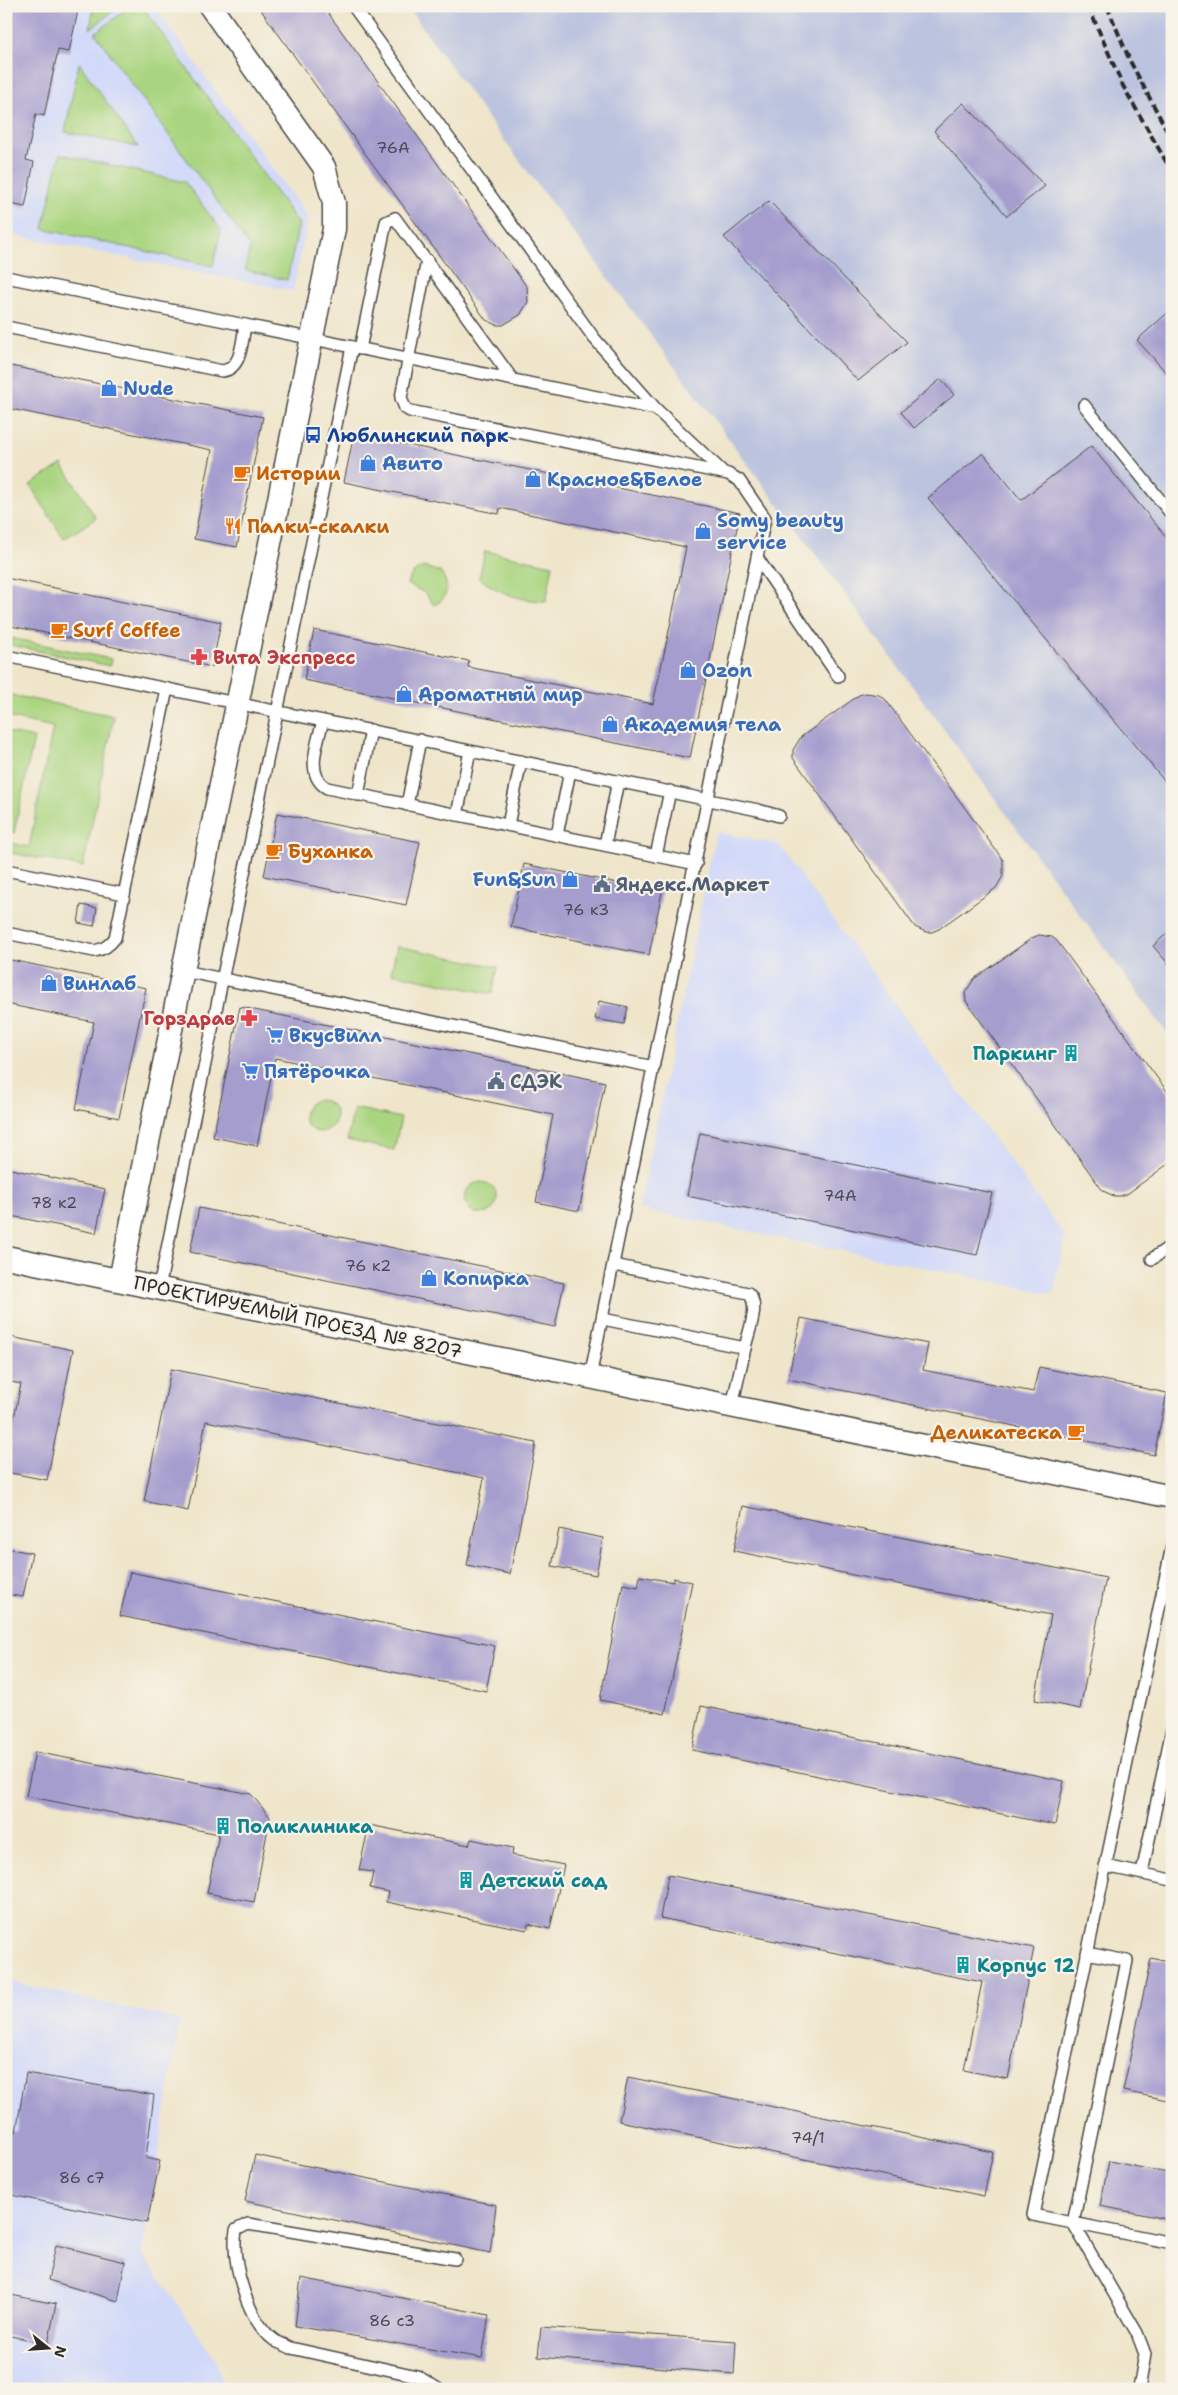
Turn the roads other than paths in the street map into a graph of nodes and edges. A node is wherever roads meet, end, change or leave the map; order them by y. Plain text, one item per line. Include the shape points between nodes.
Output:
1 (210, 6) edge
2 (353, 6) edge
3 (427, 260) junction
4 (6, 277) edge
5 (245, 325) junction
6 (6, 327) edge
7 (313, 339) junction
8 (356, 348) junction
9 (408, 359) junction
10 (513, 380) junction
11 (1084, 405) dead end
12 (656, 409) junction
13 (723, 472) junction
14 (1172, 515) edge
15 (758, 559) junction
16 (6, 656) edge
17 (838, 676) dead end
18 (167, 689) junction
19 (238, 703) junction
20 (277, 711) junction
21 (323, 720) junction
22 (371, 730) junction
23 (420, 740) junction
24 (470, 751) junction
25 (521, 761) junction
26 (570, 771) junction
27 (618, 781) junction
28 (670, 791) junction
29 (358, 794) junction
30 (709, 800) junction
31 (407, 805) junction
32 (457, 815) junction
33 (779, 816) dead end
34 (508, 825) junction
35 (557, 835) junction
36 (605, 845) junction
37 (656, 856) junction
38 (696, 864) junction
39 (6, 870) edge
40 (124, 894) junction
41 (6, 933) edge
42 (184, 971) junction
43 (222, 979) junction
44 (654, 1067) junction
45 (1172, 1245) edge
46 (6, 1257) edge
47 (1152, 1259) dead end
48 (614, 1264) junction
49 (120, 1280) junction
50 (159, 1288) junction
51 (603, 1318) junction
52 (745, 1348) junction
53 (590, 1377) junction
54 (732, 1406) junction
55 (1172, 1497) edge
56 (1172, 1546) edge
57 (1172, 1729) edge
58 (1105, 1866) junction
59 (1142, 1873) junction
60 (1172, 1880) edge
61 (1087, 1953) junction
62 (1073, 2223) junction
63 (1172, 2243) edge
64 (455, 2259) dead end
65 (438, 2389) edge
66 (1139, 2389) edge

1 - 7 street via 303,135 324,167 330,183 334,229
2 - 12 lane via 594,338
3 - 8 lane via 399,221 391,218 386,222
3 - 9 lane
3 - 10 lane
4 - 5 lane
5 - 6 lane via 238,362 233,368 222,371
5 - 7 lane
7 - 8 lane
7 - 19 street
8 - 9 lane
8 - 20 lane
9 - 10 lane
9 - 13 lane via 400,398 410,411
10 - 12 lane
11 - 14 lane
12 - 13 lane
13 - 15 lane via 739,480 763,514 765,524
15 - 17 lane
15 - 30 lane
16 - 18 lane
18 - 19 lane
18 - 40 lane
19 - 20 lane
19 - 42 street
20 - 21 lane
20 - 43 lane
21 - 22 lane
21 - 29 lane via 314,763 315,777 326,788
22 - 23 lane
22 - 29 lane
23 - 24 lane
23 - 31 lane
24 - 25 lane
24 - 32 lane
25 - 26 lane
25 - 34 lane
26 - 27 lane
26 - 35 lane
27 - 28 lane
27 - 36 lane
28 - 30 lane
28 - 37 lane
29 - 31 lane
30 - 33 lane
30 - 38 lane
31 - 32 lane
32 - 34 lane
34 - 35 lane
35 - 36 lane
36 - 37 lane
37 - 38 lane
38 - 44 lane
39 - 40 lane
40 - 41 lane via 114,938 111,944 100,950
42 - 43 lane
42 - 49 street
43 - 44 lane
43 - 50 lane
44 - 48 lane
45 - 47 lane
46 - 49 street, ПРОЕКТИРУЕМЫЙ ПРОЕЗД № 8207
48 - 51 lane
48 - 52 lane via 748,1293 754,1306
49 - 50 street, ПРОЕКТИРУЕМЫЙ ПРОЕЗД № 8207
50 - 53 street, ПРОЕКТИРУЕМЫЙ ПРОЕЗД № 8207
51 - 52 lane
51 - 53 lane
52 - 54 lane
53 - 54 street, ПРОЕКТИРУЕМЫЙ ПРОЕЗД № 8207
54 - 55 street, ПРОЕКТИРУЕМЫЙ ПРОЕЗД № 8207
56 - 58 lane
57 - 59 lane
58 - 59 lane
58 - 61 lane
59 - 60 lane
61 - 62 lane via 1127,1961
61 - 62 lane via 1033,2215
62 - 63 lane
62 - 66 lane via 1137,2333 1145,2354
64 - 65 lane via 248,2224 236,2230 233,2247 248,2304 260,2327 274,2340 291,2348 417,2376

